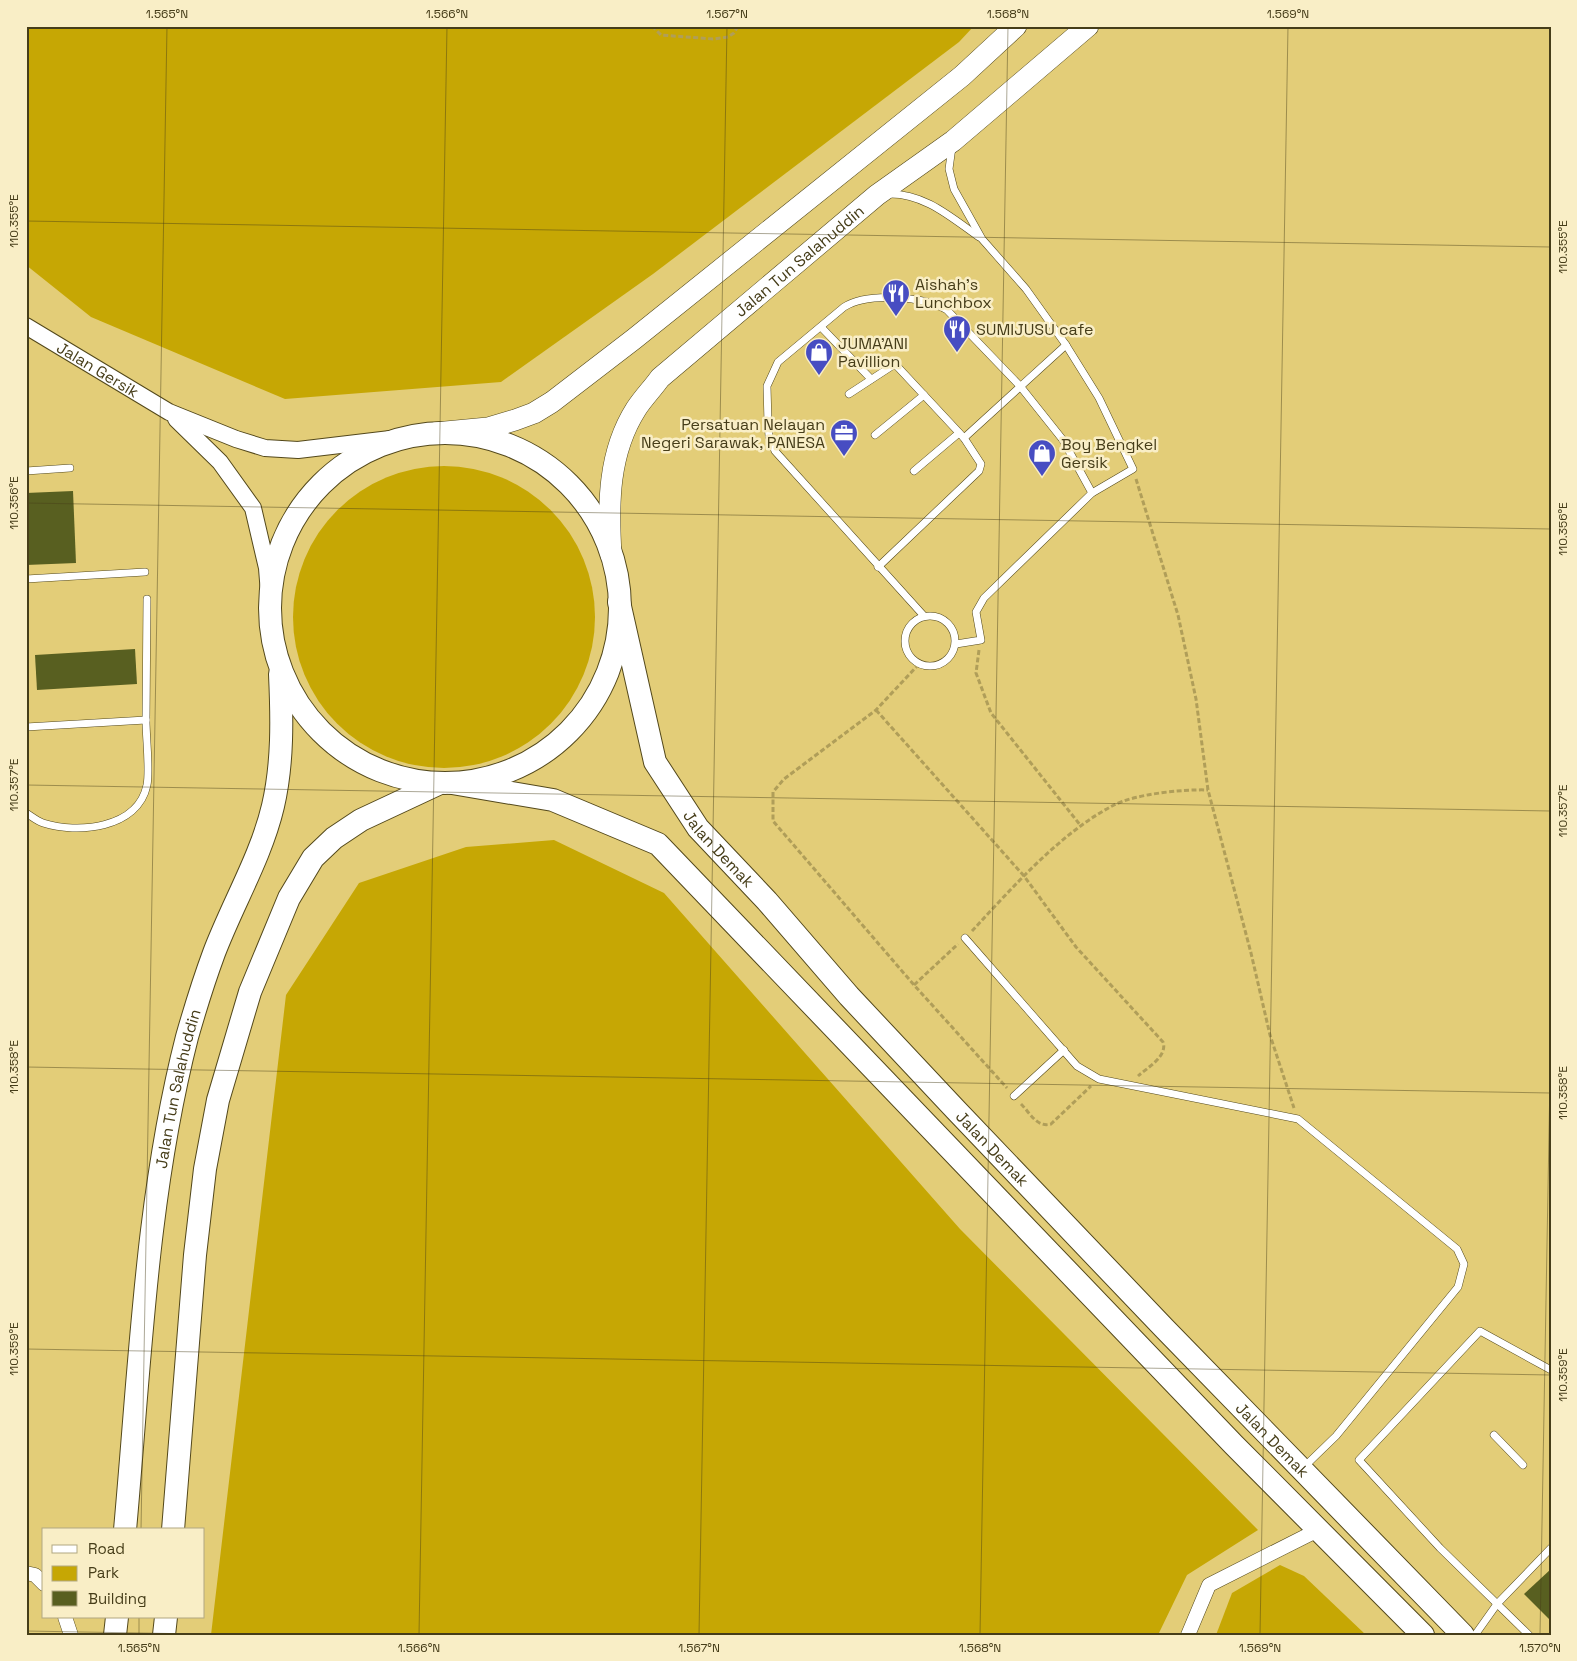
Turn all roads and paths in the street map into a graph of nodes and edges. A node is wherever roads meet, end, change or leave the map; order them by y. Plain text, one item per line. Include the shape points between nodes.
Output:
1 (652, 26) edge
2 (738, 26) edge
3 (1016, 26) edge
4 (1088, 26) edge
5 (953, 141) junction
6 (877, 195) junction
7 (982, 239) junction
8 (26, 326) edge
9 (821, 327) junction
10 (1066, 346) junction
11 (871, 379) junction
12 (1020, 386) junction
13 (849, 394) dead end
14 (924, 395) junction
15 (169, 412) junction
16 (434, 433) junction
17 (875, 435) dead end
18 (961, 435) junction
19 (407, 437) junction
20 (70, 468) dead end
21 (1133, 469) junction
22 (26, 471) edge
23 (914, 471) dead end
24 (1092, 493) junction
25 (611, 554) junction
26 (878, 567) junction
27 (145, 572) dead end
28 (26, 580) edge
29 (147, 599) dead end
30 (619, 602) junction
31 (924, 616) junction
32 (271, 619) junction
33 (981, 640) junction
34 (956, 644) junction
35 (279, 661) junction
36 (919, 664) junction
37 (876, 710) junction
38 (146, 720) junction
39 (26, 727) edge
40 (446, 783) junction
41 (1208, 790) junction
42 (26, 813) edge
43 (1081, 826) junction
44 (1024, 876) junction
45 (965, 938) junction
46 (914, 986) junction
47 (1064, 1050) junction
48 (1099, 1079) junction
49 (1130, 1084) junction
50 (1014, 1096) junction
51 (1298, 1119) junction
52 (1551, 1370) edge
53 (1494, 1435) dead end
54 (1523, 1465) dead end
55 (1302, 1470) junction
56 (125, 1528) edge
57 (173, 1528) edge
58 (1318, 1530) junction
59 (1551, 1548) edge
60 (26, 1573) edge
61 (42, 1582) edge
62 (1497, 1604) junction
63 (66, 1618) edge
64 (117, 1618) edge
65 (166, 1618) edge
66 (72, 1635) edge
67 (115, 1635) edge
68 (164, 1635) edge
69 (1188, 1635) edge
70 (1423, 1635) edge
71 (1463, 1635) edge
72 (1475, 1635) edge
73 (1529, 1635) edge

1 - 2 path via 662,35 713,39 728,37
3 - 16 main road via 962,76 552,402 534,413 488,428
4 - 5 main road, Jalan Tun Salahuddin
5 - 6 main road, Jalan Tun Salahuddin
5 - 7 lane via 949,169 954,189
6 - 7 lane via 918,198 940,209
6 - 25 main road, Jalan Tun Salahuddin via 660,378 636,408 622,436 611,473 608,511
7 - 10 lane via 1026,289
8 - 15 street, Jalan Gersik
9 - 11 lane
9 - 12 lane via 844,307 862,299 936,303 947,310
9 - 26 lane via 778,362 767,386 769,436 775,451
10 - 12 lane
10 - 21 lane via 1099,398
11 - 13 lane
11 - 14 lane via 895,364
12 - 18 lane
12 - 24 lane via 1063,440
14 - 17 lane
14 - 18 lane
15 - 19 street via 265,448 298,450
15 - 32 street via 220,462 253,508 267,568
16 - 19 highway
16 - 25 highway via 491,439 518,449 543,464 584,503
18 - 23 lane
18 - 26 lane via 980,459 980,471
19 - 32 highway via 381,445 351,461 324,482 306,503 280,551 272,585
20 - 22 lane
21 - 24 lane
21 - 41 path via 1178,615 1196,699
24 - 33 lane via 984,598 976,612
25 - 30 highway
26 - 31 lane
27 - 28 lane
29 - 38 lane
30 - 40 highway via 616,640 605,677 591,704 572,727 538,756 511,770 482,779
30 - 55 highway, Jalan Demak via 656,762 698,828 955,1110
31 - 34 lane via 940,617 947,622
31 - 36 lane via 910,626 905,643 912,659
32 - 35 highway
33 - 34 lane
33 - 43 path via 976,673 991,713
34 - 36 lane via 954,652 943,663 935,666
35 - 40 highway via 303,710 340,748 387,773 413,780
35 - 56 highway, Jalan Tun Salahuddin via 281,745 273,805 265,834 214,952 188,1035 171,1108 148,1268
36 - 37 path
37 - 44 path
37 - 46 path via 784,779 773,792 773,821
38 - 39 lane
38 - 42 lane via 147,786 137,806 104,826 85,829 43,822
40 - 57 highway via 361,820 334,838 313,858 288,898 250,992 218,1100 205,1168
40 - 58 highway, Jalan Demak via 552,800 658,844
41 - 43 path via 1153,795 1116,804
41 - 51 path via 1270,1035
43 - 44 path
44 - 45 path
44 - 49 path via 1076,947 1162,1042 1162,1054
45 - 46 path
45 - 47 lane
46 - 50 path
47 - 48 lane via 1077,1066
47 - 50 lane
48 - 49 lane
48 - 50 path via 1051,1124 1039,1124
49 - 51 lane
51 - 55 lane via 1446,1239 1457,1249 1464,1264 1458,1287 1336,1436
52 - 62 lane via 1482,1331 1477,1332 1360,1457 1359,1462 1365,1469
53 - 54 lane
55 - 71 highway, Jalan Demak
58 - 69 street via 1209,1585
58 - 70 highway, Jalan Demak
59 - 62 lane
60 - 61 street via 35,1575
62 - 72 lane
62 - 73 lane
63 - 66 street
64 - 67 highway
65 - 68 highway

